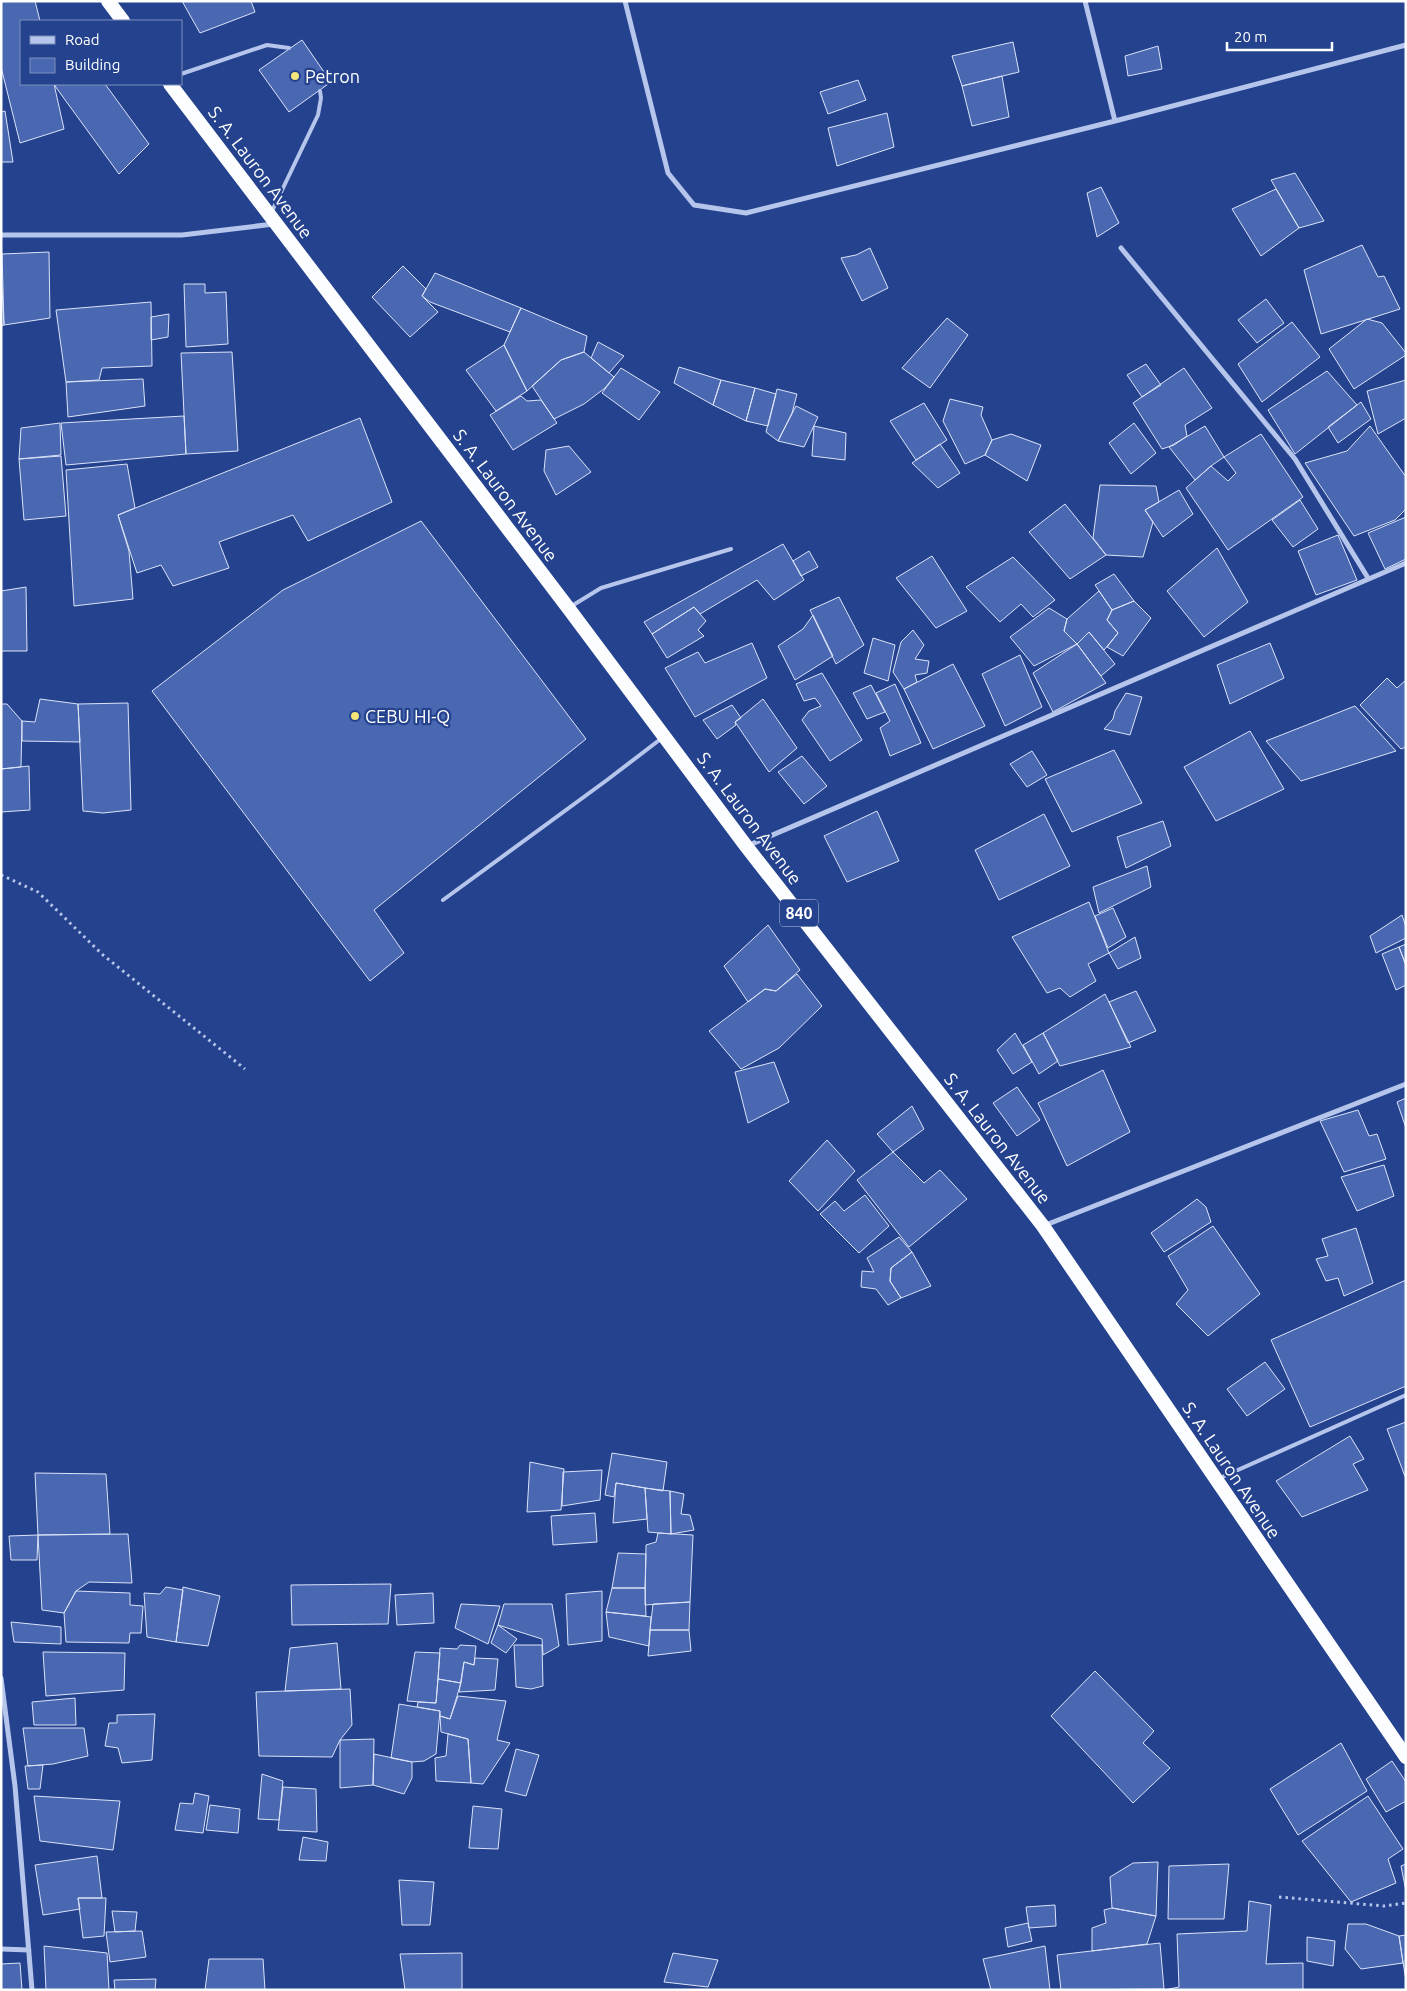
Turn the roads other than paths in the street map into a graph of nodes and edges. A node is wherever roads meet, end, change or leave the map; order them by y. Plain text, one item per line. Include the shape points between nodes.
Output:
1 (108, 1) edge
2 (625, 1) edge
3 (1085, 1) edge
4 (122, 20) edge
5 (1406, 44) edge
6 (289, 48) dead end
7 (182, 74) edge
8 (171, 85) edge
9 (320, 90) dead end
10 (1115, 121) junction
11 (273, 219) junction
12 (1, 235) edge
13 (1121, 248) dead end
14 (731, 549) dead end
15 (1406, 562) edge
16 (1368, 578) junction
17 (568, 608) junction
18 (664, 736) junction
19 (746, 846) junction
20 (443, 900) dead end
21 (1406, 1084) edge
22 (1043, 1226) junction
23 (1406, 1395) edge
24 (1215, 1480) junction
25 (1, 1678) edge
26 (1406, 1757) edge
27 (1, 1949) edge
28 (28, 1950) junction
29 (32, 1990) edge

1 - 4 highway
2 - 10 street via 668,173 694,205 746,213
3 - 10 street
5 - 10 street
6 - 7 lane via 266,45
8 - 11 highway, S. A. Lauron Avenue / 840
9 - 11 lane via 318,115
11 - 12 street via 182,235
11 - 17 highway, S. A. Lauron Avenue / 840
13 - 16 street via 1295,459
14 - 17 lane via 601,588
15 - 16 street
16 - 19 street
17 - 18 highway, S. A. Lauron Avenue / 840
18 - 19 highway, S. A. Lauron Avenue / 840
18 - 20 lane
19 - 22 highway, S. A. Lauron Avenue / 840
21 - 22 street
22 - 24 highway, S. A. Lauron Avenue / 840
23 - 24 lane
24 - 26 highway, S. A. Lauron Avenue / 840
25 - 28 street via 15,1786
27 - 28 street
28 - 29 street

